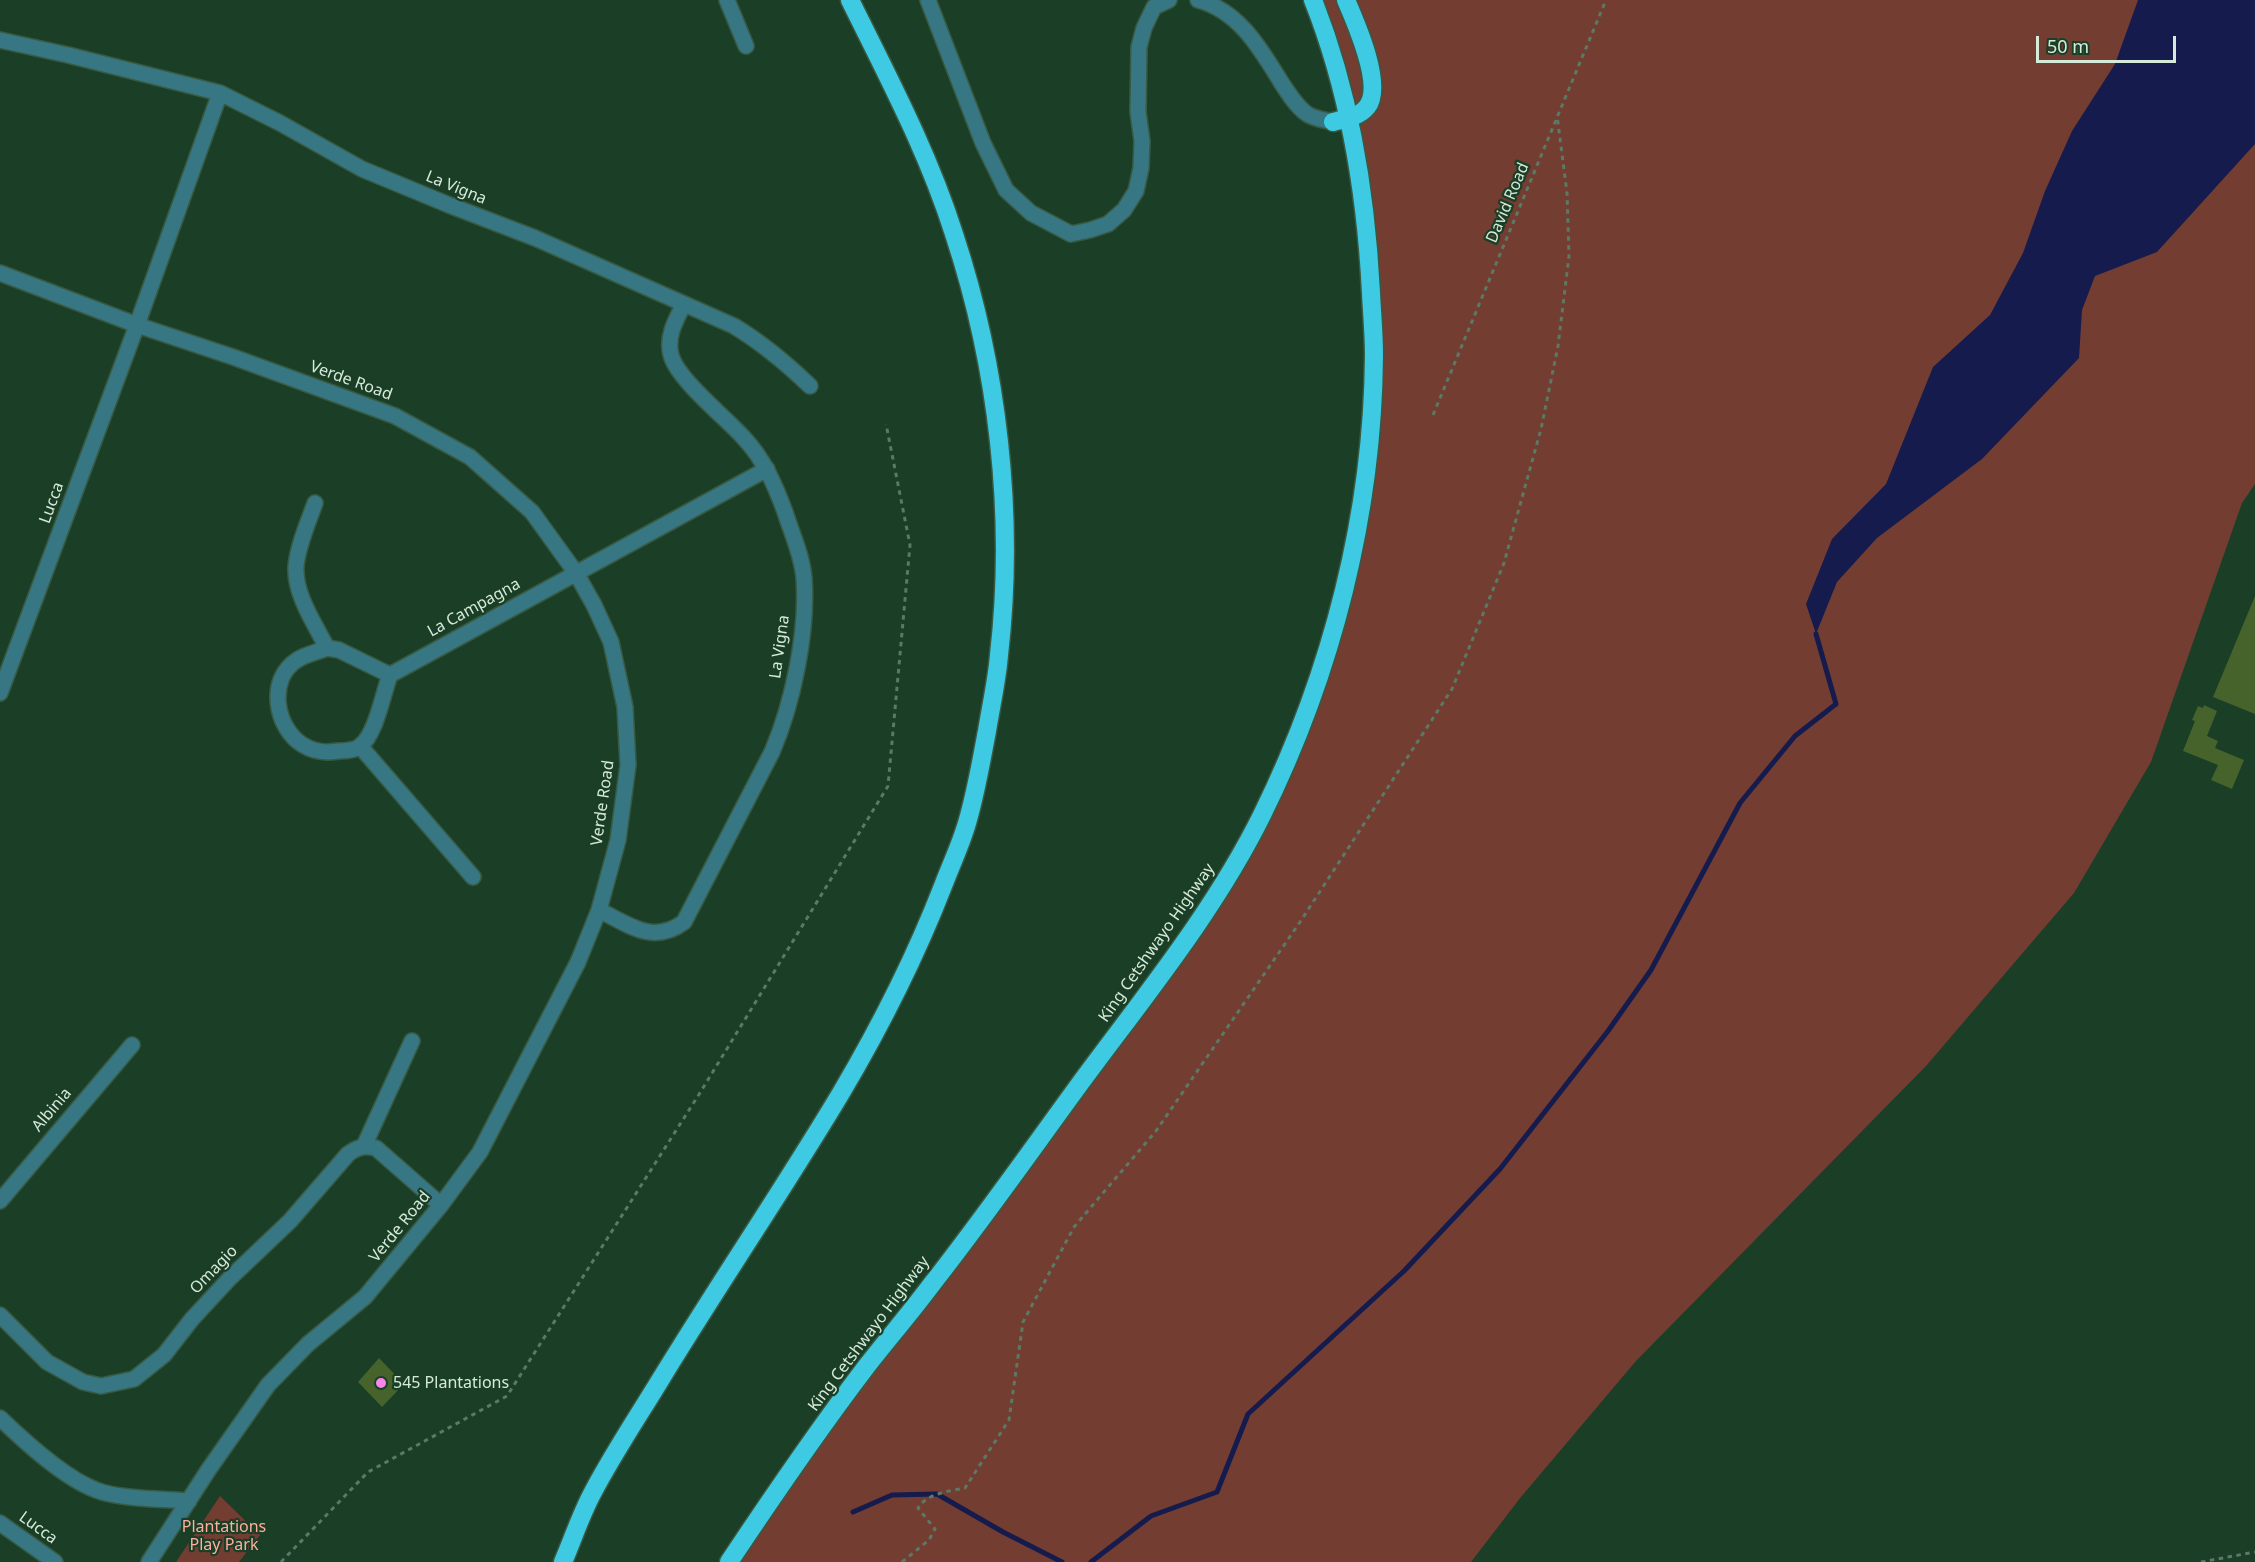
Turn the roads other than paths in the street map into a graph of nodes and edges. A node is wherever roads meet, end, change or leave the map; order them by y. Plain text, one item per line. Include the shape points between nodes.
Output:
1 (728, 0) edge
2 (850, 0) edge
3 (928, 0) edge
4 (1168, 0) edge
5 (1198, 0) edge
6 (1313, 0) edge
7 (1346, 0) edge
8 (0, 40) edge
9 (746, 46) dead end
10 (220, 93) junction
11 (1342, 120) junction
12 (0, 273) edge
13 (684, 304) junction
14 (137, 326) junction
15 (810, 386) dead end
16 (767, 469) junction
17 (315, 503) dead end
18 (576, 573) junction
19 (327, 648) junction
20 (390, 675) junction
21 (0, 693) edge
22 (360, 746) junction
23 (473, 877) dead end
24 (599, 910) junction
25 (412, 1041) dead end
26 (132, 1045) dead end
27 (364, 1146) junction
28 (0, 1201) edge
29 (441, 1205) junction
30 (0, 1315) edge
31 (0, 1418) edge
32 (189, 1501) junction
33 (0, 1523) edge
34 (749, 1532) junction
35 (55, 1562) edge
36 (149, 1562) edge
37 (563, 1562) edge
38 (729, 1562) edge
39 (741, 1562) edge

1 - 9 street
2 - 37 highway via 905,110 953,230 980,328 996,421 1005,545 1003,616 979,774 966,827 925,932 883,1018 841,1093 616,1452 591,1495
3 - 4 street via 982,143 1006,190 1031,213 1071,234 1108,224 1124,210 1136,191 1142,159 1138,47 1154,7
5 - 11 street via 1232,16 1256,41 1305,112
6 - 11 highway, King Cetshwayo Highway via 1322,23
7 - 11 highway via 1373,88 1369,105
8 - 10 street, La Vigna
10 - 13 street, La Vigna via 362,169 535,238
10 - 14 street
11 - 34 highway, King Cetshwayo Highway via 1369,258 1374,354 1371,422 1365,482 1344,592 1306,716 1284,769 1261,818 1199,921 858,1378
12 - 14 street, Verde Road
13 - 15 street, La Vigna via 758,341
13 - 16 street, La Vigna via 673,325 671,356 686,379 746,439
14 - 18 street, Verde Road via 395,416 470,457 532,512
14 - 21 street, Lucca
16 - 18 street, La Campagna
16 - 24 street, La Vigna via 799,552 804,578 795,680 781,730 684,922 656,934
17 - 19 street via 300,549 296,577
18 - 20 street, La Campagna
18 - 24 street, Verde Road via 611,642 627,735 628,765 618,840
19 - 20 street
19 - 22 street via 296,660 288,669 278,693 280,714 293,737 312,749 326,753
20 - 22 street via 375,725
22 - 23 street
24 - 29 street, Verde Road via 578,962 480,1152
25 - 27 street
26 - 28 street, Albinia
27 - 29 street via 376,1148
27 - 30 street, Omagio via 348,1154 290,1221 200,1311 164,1355 135,1379 101,1386 83,1382 47,1362
29 - 32 street, Verde Road via 365,1297 308,1344 268,1385
31 - 32 street via 76,1480 98,1491
32 - 36 street, Verde Road
33 - 35 street, Lucca
34 - 38 highway, King Cetshwayo Highway
34 - 39 highway

